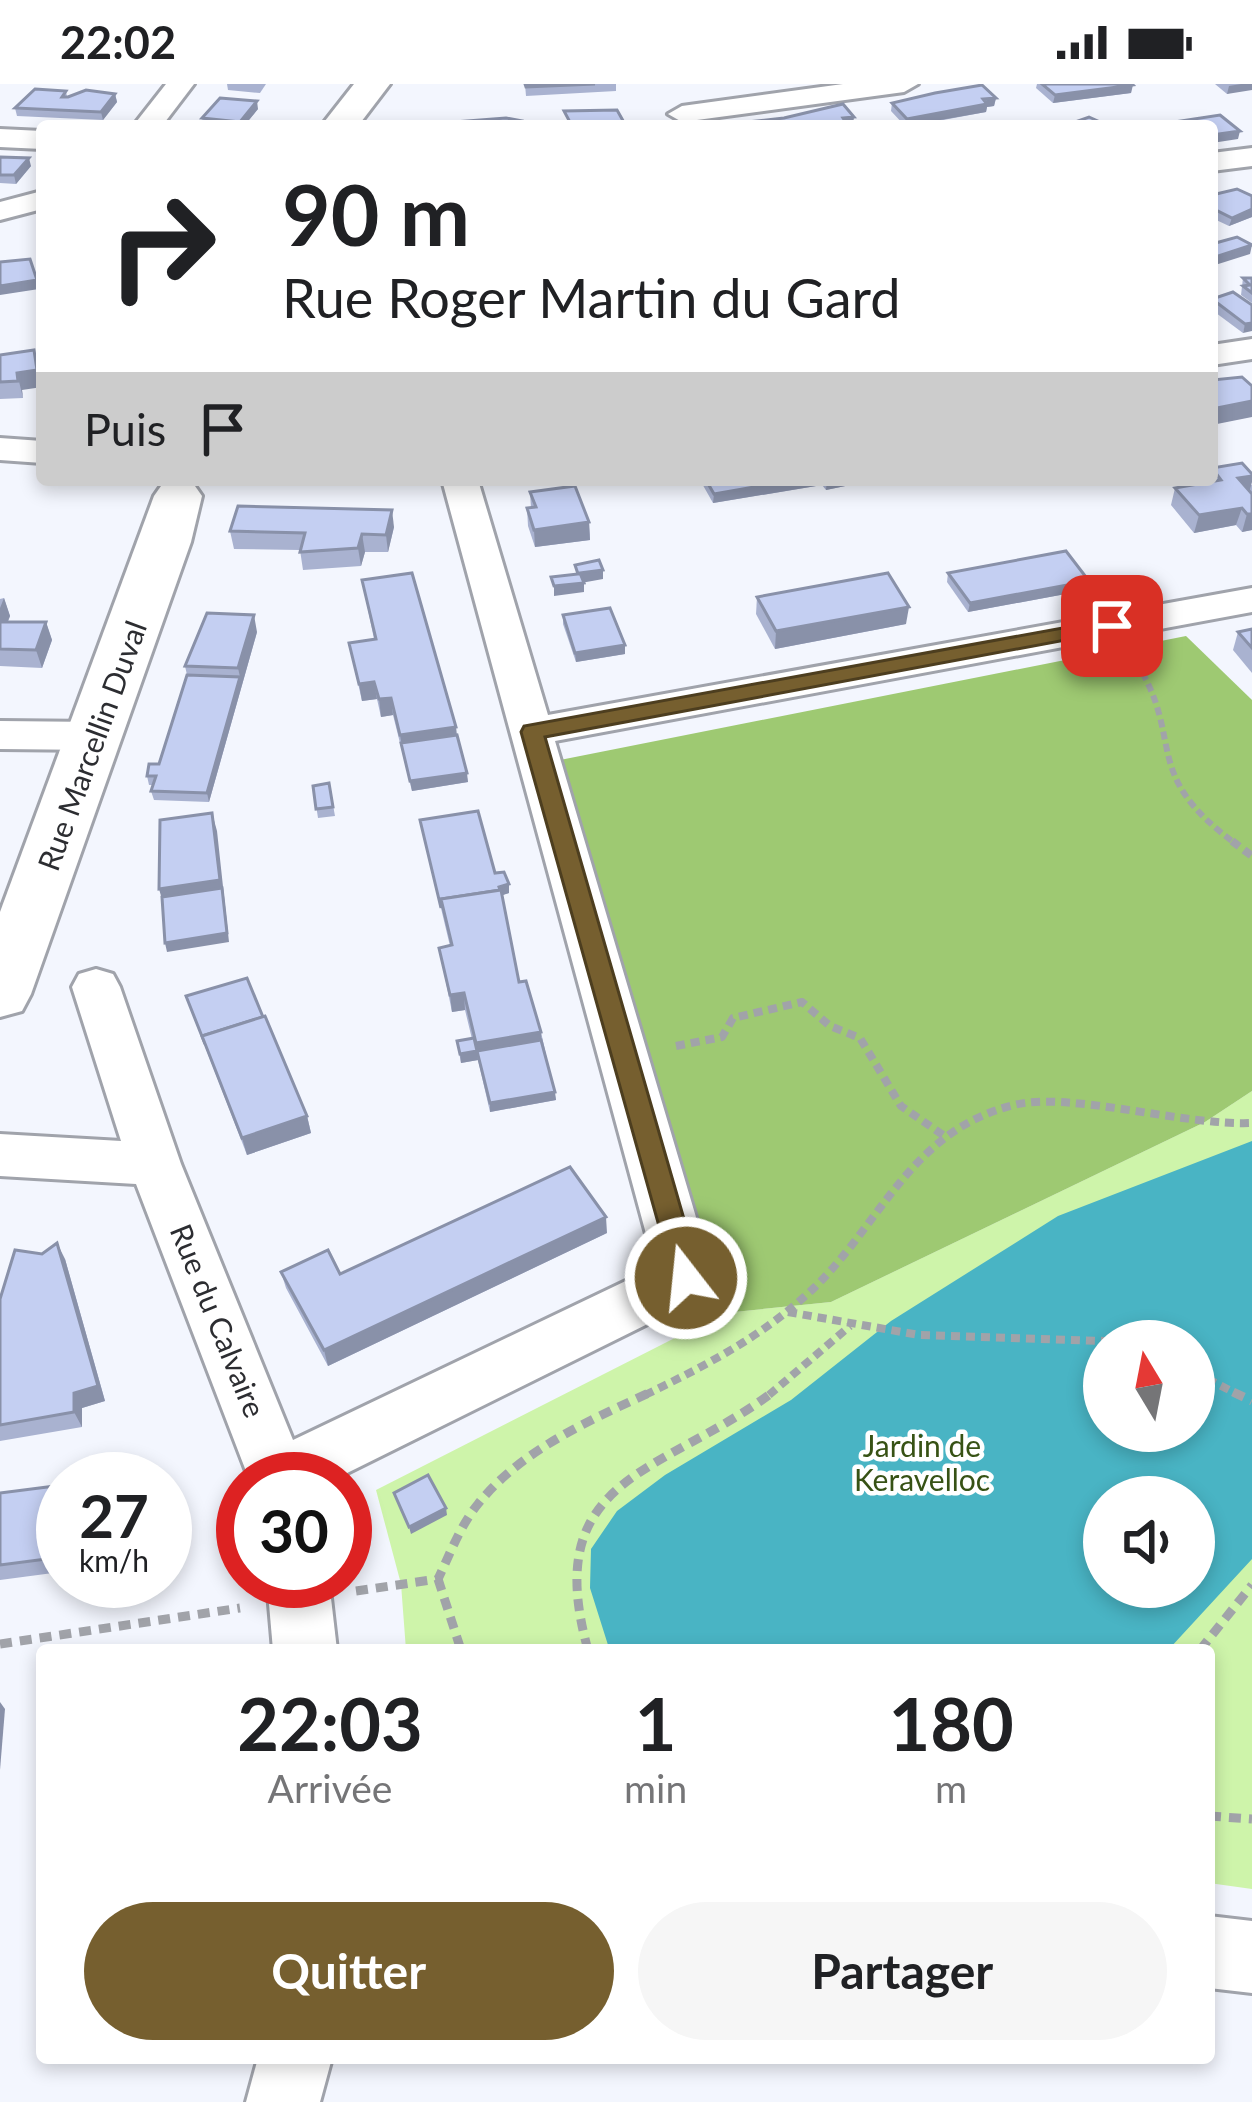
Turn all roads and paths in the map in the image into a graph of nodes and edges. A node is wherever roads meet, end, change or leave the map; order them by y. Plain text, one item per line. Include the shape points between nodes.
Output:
1 (180, 84) edge
2 (372, 84) edge
3 (663, 84) edge
4 (902, 84) edge
5 (152, 120) edge
6 (344, 120) edge
7 (687, 120) edge
8 (0, 138) edge
9 (36, 140) edge
10 (1252, 157) edge
11 (1218, 161) edge
12 (36, 202) edge
13 (0, 211) edge
14 (1252, 349) edge
15 (1218, 354) edge
16 (0, 449) edge
17 (36, 452) edge
18 (462, 486) edge
19 (180, 487) edge
20 (1252, 600) edge
21 (1112, 626) junction
22 (532, 732) junction
23 (0, 735) edge
24 (97, 736) junction
25 (1252, 856) edge
26 (96, 987) dead end
27 (0, 994) edge
28 (662, 1035) dead end
29 (1252, 1123) edge
30 (943, 1135) junction
31 (0, 1155) edge
32 (155, 1164) junction
33 (788, 1312) junction
34 (850, 1327) junction
35 (1083, 1336) edge
36 (1215, 1382) edge
37 (1252, 1401) edge
38 (269, 1452) edge
39 (332, 1452) edge
40 (438, 1579) junction
41 (1252, 1585) edge
42 (301, 1610) edge
43 (0, 1644) edge
44 (459, 1644) edge
45 (587, 1644) edge
46 (1205, 1644) edge
47 (1215, 1817) edge
48 (1252, 1820) edge
49 (1215, 1953) edge
50 (1252, 1957) edge
51 (293, 2064) edge
52 (283, 2102) edge

1 - 5 street
2 - 6 main road
3 - 7 street
4 - 7 street
8 - 9 street
10 - 11 street
12 - 13 street
14 - 15 street
16 - 17 street
18 - 22 street
19 - 24 main road, Rue Marcellin Duval
20 - 21 street
21 - 22 street
21 - 25 path via 1156,689 1166,764 1192,811
22 - 39 street via 686,1278
23 - 24 street
24 - 27 main road, Rue Marcellin Duval
26 - 32 street, Rue du Calvaire
28 - 30 path via 670,1046 692,1045 722,1037 733,1018 802,1002 860,1038 901,1106
29 - 30 path via 1019,1103
30 - 33 path via 908,1161 819,1283
31 - 32 street
32 - 38 street, Rue du Calvaire
33 - 34 path
33 - 40 path via 754,1343 545,1447 481,1500
34 - 35 path via 969,1339
34 - 45 path via 749,1408 608,1500 579,1537 571,1575
36 - 37 path
40 - 42 path
40 - 44 path
41 - 46 path
42 - 43 path
47 - 48 path
49 - 50 street
51 - 52 street

